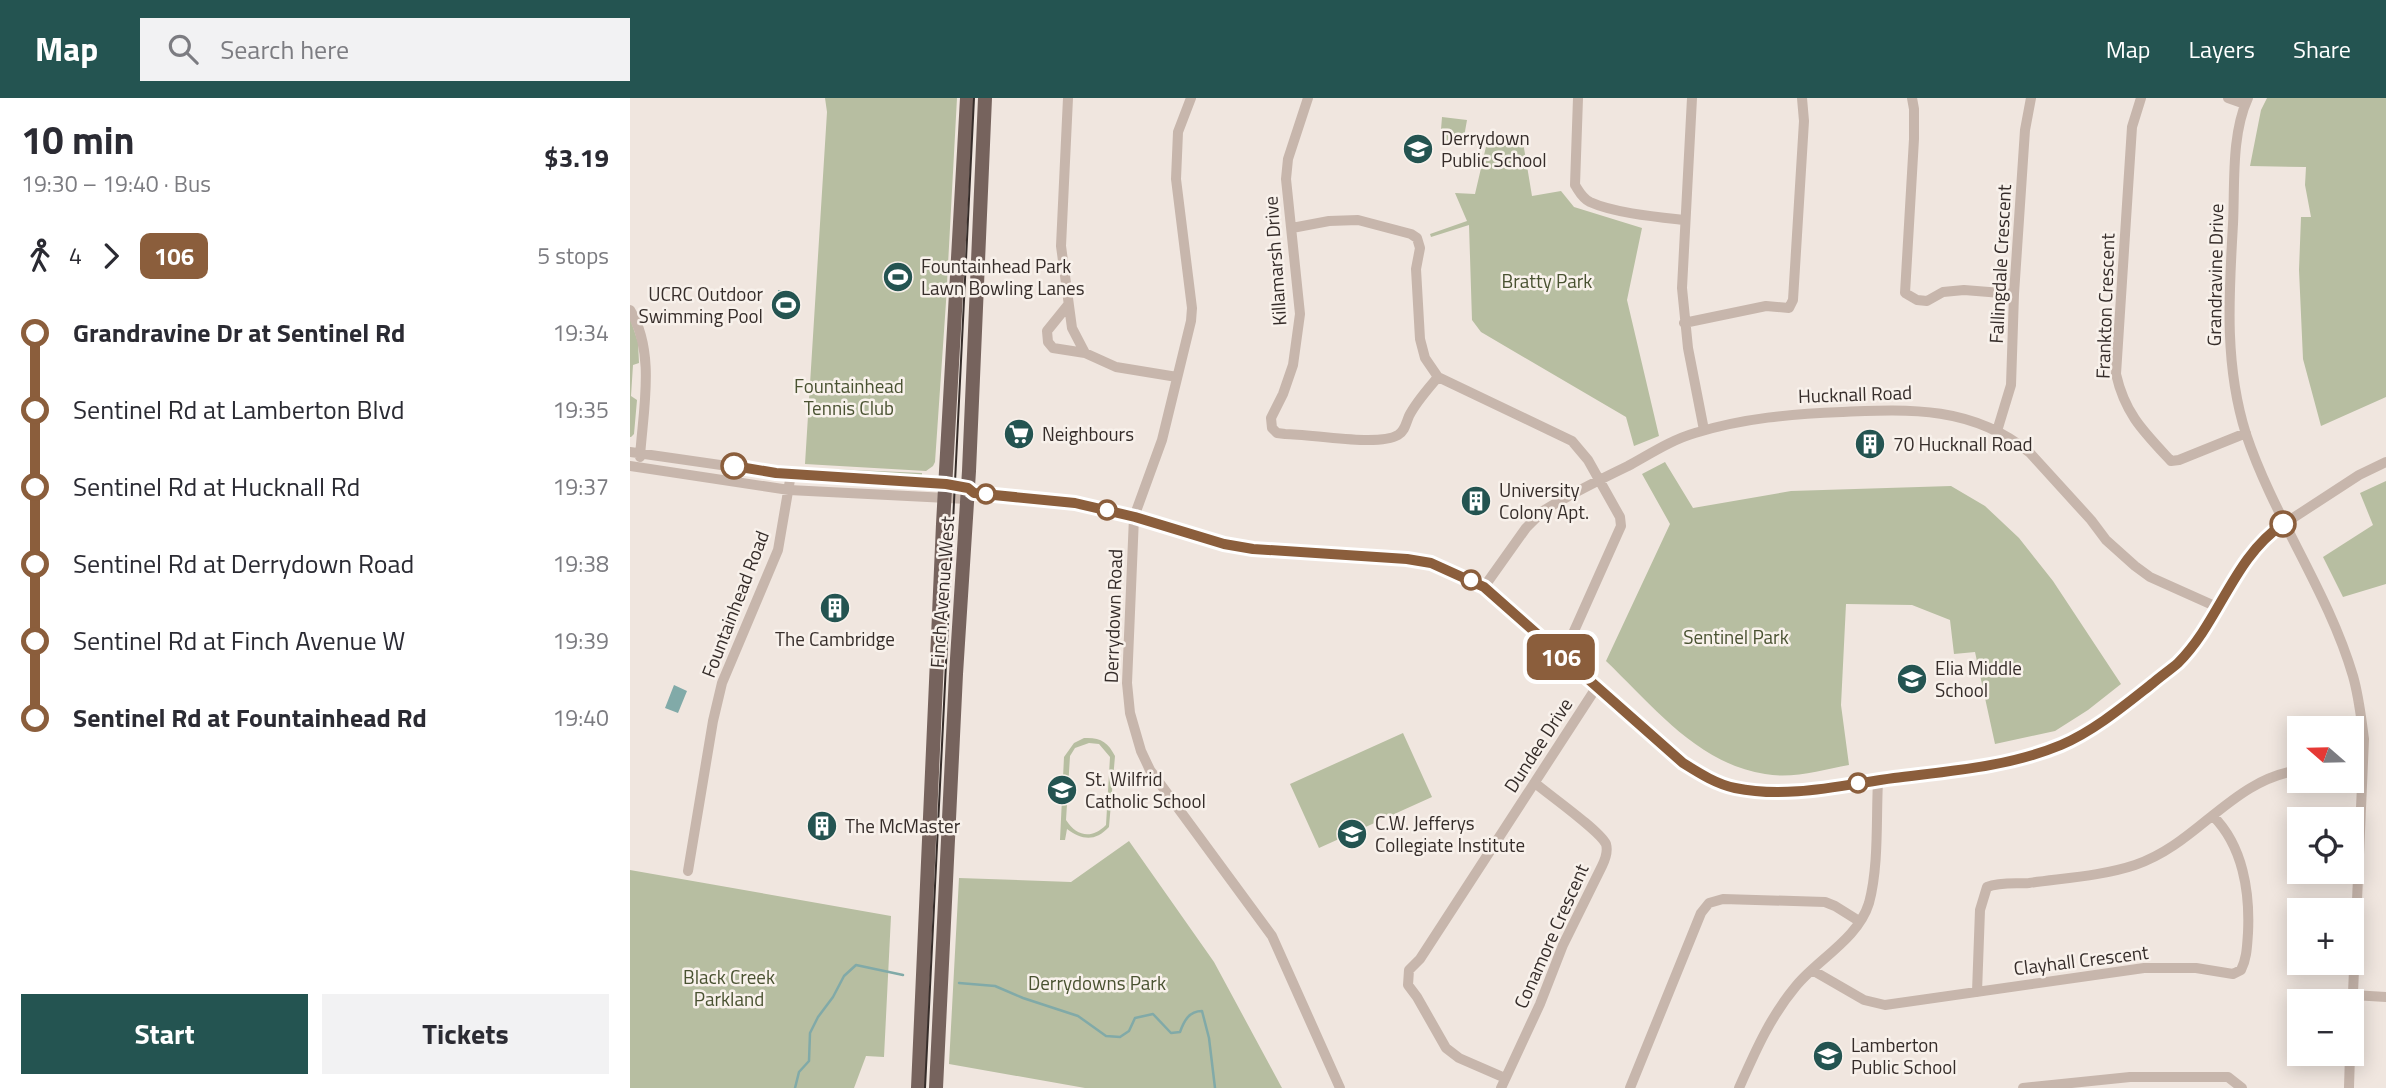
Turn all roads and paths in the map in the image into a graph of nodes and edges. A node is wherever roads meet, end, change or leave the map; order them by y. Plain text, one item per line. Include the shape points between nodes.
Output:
1 (967, 98) edge
2 (985, 98) edge
3 (1068, 98) edge
4 (1191, 98) edge
5 (1308, 98) edge
6 (1578, 98) edge
7 (1692, 98) edge
8 (1802, 98) edge
9 (1912, 98) edge
10 (2031, 98) edge
11 (2141, 98) edge
12 (2228, 98) edge
13 (2246, 101) edge
14 (1684, 220) junction
15 (1292, 228) junction
16 (2014, 294) junction
17 (1068, 306) junction
18 (630, 310) edge
19 (1684, 323) junction
20 (1085, 353) junction
21 (1177, 377) junction
22 (1437, 377) junction
23 (1704, 430) junction
24 (1997, 431) junction
25 (2246, 433) junction
26 (635, 452) edge
27 (2386, 463) edge
28 (635, 467) edge
29 (791, 474) junction
30 (1600, 480) junction
31 (789, 490) junction
32 (945, 490) junction
33 (970, 493) junction
34 (1135, 517) junction
35 (2285, 523) junction
36 (1484, 587) junction
37 (2217, 607) junction
38 (1562, 658) junction
39 (1596, 688) junction
40 (2361, 716) edge
41 (2287, 771) edge
42 (1878, 781) junction
43 (1535, 783) junction
44 (2357, 793) edge
45 (2213, 816) junction
46 (688, 871) dead end
47 (1859, 921) junction
48 (1812, 970) junction
49 (2353, 989) edge
50 (1977, 992) junction
51 (2364, 996) edge
52 (2386, 997) edge
53 (2350, 1066) edge
54 (1503, 1083) edge
55 (918, 1088) edge
56 (936, 1088) edge
57 (1340, 1088) edge
58 (1630, 1088) edge
59 (1739, 1088) edge
60 (2024, 1088) edge
61 (2242, 1088) edge
62 (2349, 1088) edge

1 - 32 main road, Finch Avenue West
2 - 33 main road, Finch Avenue West
3 - 17 street via 1061,246
4 - 21 street, Derrydown Road via 1178,132 1176,179 1192,308
5 - 15 street, Killamarsh Drive via 1286,179
6 - 14 street via 1575,185 1582,196 1634,213
7 - 14 street
8 - 19 street via 1793,300 1784,309 1766,306
9 - 16 street via 1905,293 1927,301 1943,292 1964,290
10 - 16 street, Fallingdale Crescent
11 - 25 street, Frankton Crescent via 2132,127 2116,374 2122,397 2135,422 2171,461
12 - 13 street
13 - 25 street, Grandravine Drive via 2238,137 2228,322 2236,397
14 - 19 street
15 - 22 street via 1358,220 1417,238 1420,339
15 - 22 street, Killamarsh Drive via 1300,314 1293,365 1271,418 1273,431 1387,438 1402,431
16 - 24 street, Fallingdale Crescent via 2011,385
17 - 20 street via 1072,328
17 - 20 street via 1047,331 1048,342 1053,348
18 - 26 street via 645,348
19 - 23 street
20 - 21 street via 1116,368
21 - 34 street, Derrydown Road via 1163,440
22 - 30 street via 1572,441
23 - 24 street, Hucknall Road via 1760,416 1901,409 1951,415
23 - 30 street, Hucknall Road
24 - 37 street, Hucknall Road via 2030,453 2106,540 2135,566
25 - 35 street, Grandravine Drive
26 - 28 street
26 - 29 street
27 - 35 street
28 - 31 street
29 - 31 street, Fountainhead Road
29 - 32 street
30 - 36 street, Hucknall Road via 1537,516
30 - 38 street via 1621,526
31 - 32 street
31 - 46 street, Fountainhead Road via 778,550 721,688
32 - 33 street
32 - 55 main road, Finch Avenue West
33 - 34 street via 1067,502
33 - 56 main road, Finch Avenue West
34 - 36 street via 1253,549 1431,563
34 - 57 street, Derrydown Road via 1127,683 1141,751 1164,790 1272,936
35 - 37 street via 2255,549
35 - 40 street, Grandravine Drive via 2339,638
36 - 38 street
37 - 42 street via 2173,668 2069,741 2031,757
38 - 39 street
39 - 42 street via 1683,763 1726,785 1780,793
39 - 43 street, Dundee Drive
41 - 45 street via 2255,783
42 - 47 street via 1873,878 1868,905
43 - 54 street, Conamore Crescent via 1598,834 1606,852
43 - 54 street, Dundee Drive via 1407,978 1446,1048
44 - 49 street, Grandravine Drive
45 - 50 street via 2174,846 2135,865 1987,887 1980,910
45 - 50 street, Clayhall Crescent via 2238,854 2244,873 2249,919 2242,970 2232,974 2196,968 2144,968
47 - 48 street
47 - 58 street via 1816,901 1723,899 1709,903
48 - 50 street, Clayhall Crescent via 1876,1005
48 - 59 street via 1779,1007
51 - 52 street
53 - 62 street
60 - 61 street via 2130,1077 2228,1077

